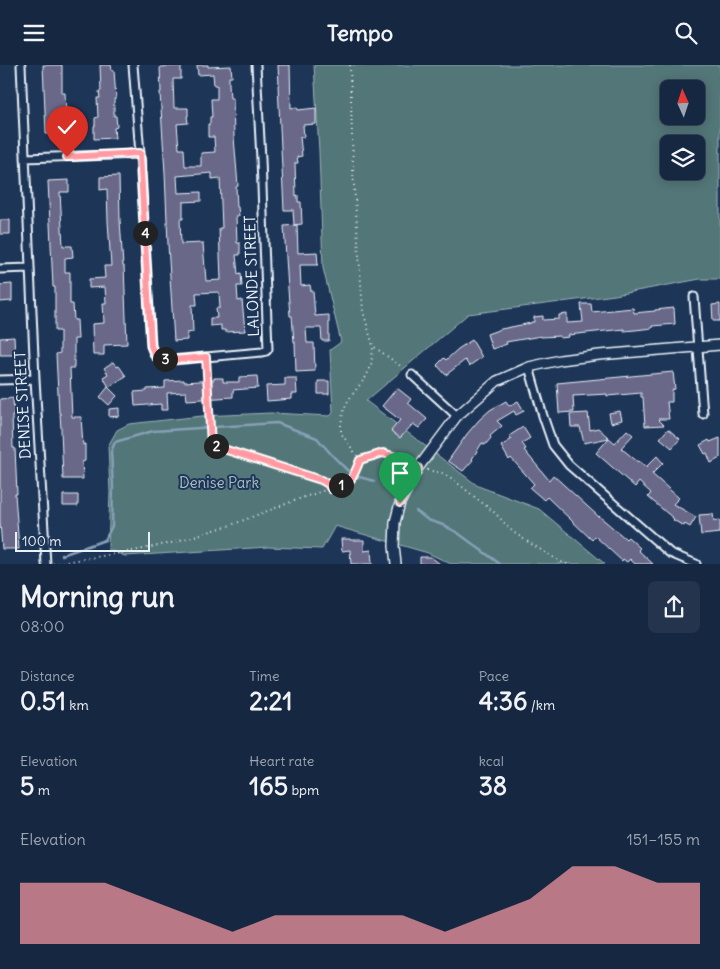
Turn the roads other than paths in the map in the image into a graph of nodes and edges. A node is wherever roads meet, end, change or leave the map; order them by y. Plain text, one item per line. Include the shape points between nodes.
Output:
1 (21, 65) edge
2 (133, 65) edge
3 (256, 65) edge
4 (140, 153) junction
5 (25, 158) junction
6 (30, 268) junction
7 (0, 269) edge
8 (694, 297) dead end
9 (720, 345) edge
10 (698, 346) junction
11 (529, 367) junction
12 (412, 375) road end
13 (35, 379) junction
14 (0, 380) edge
15 (703, 414) dead end
16 (457, 416) junction
17 (46, 564) edge
18 (396, 564) edge
19 (696, 564) edge

1 - 5 street, DENISE STREET
2 - 4 street, LALONDE STREET
3 - 4 street, LALONDE STREET via 266,351 172,360 162,359 152,351
4 - 5 street
5 - 6 street, DENISE STREET
6 - 7 street
6 - 13 street, DENISE STREET
8 - 10 street
9 - 10 street
10 - 11 street via 599,355
10 - 15 street
11 - 16 street via 498,381
11 - 19 street via 553,445 569,465 670,553
12 - 16 street
13 - 14 street
13 - 17 street, DENISE STREET
16 - 18 street via 418,468 400,503 395,522

